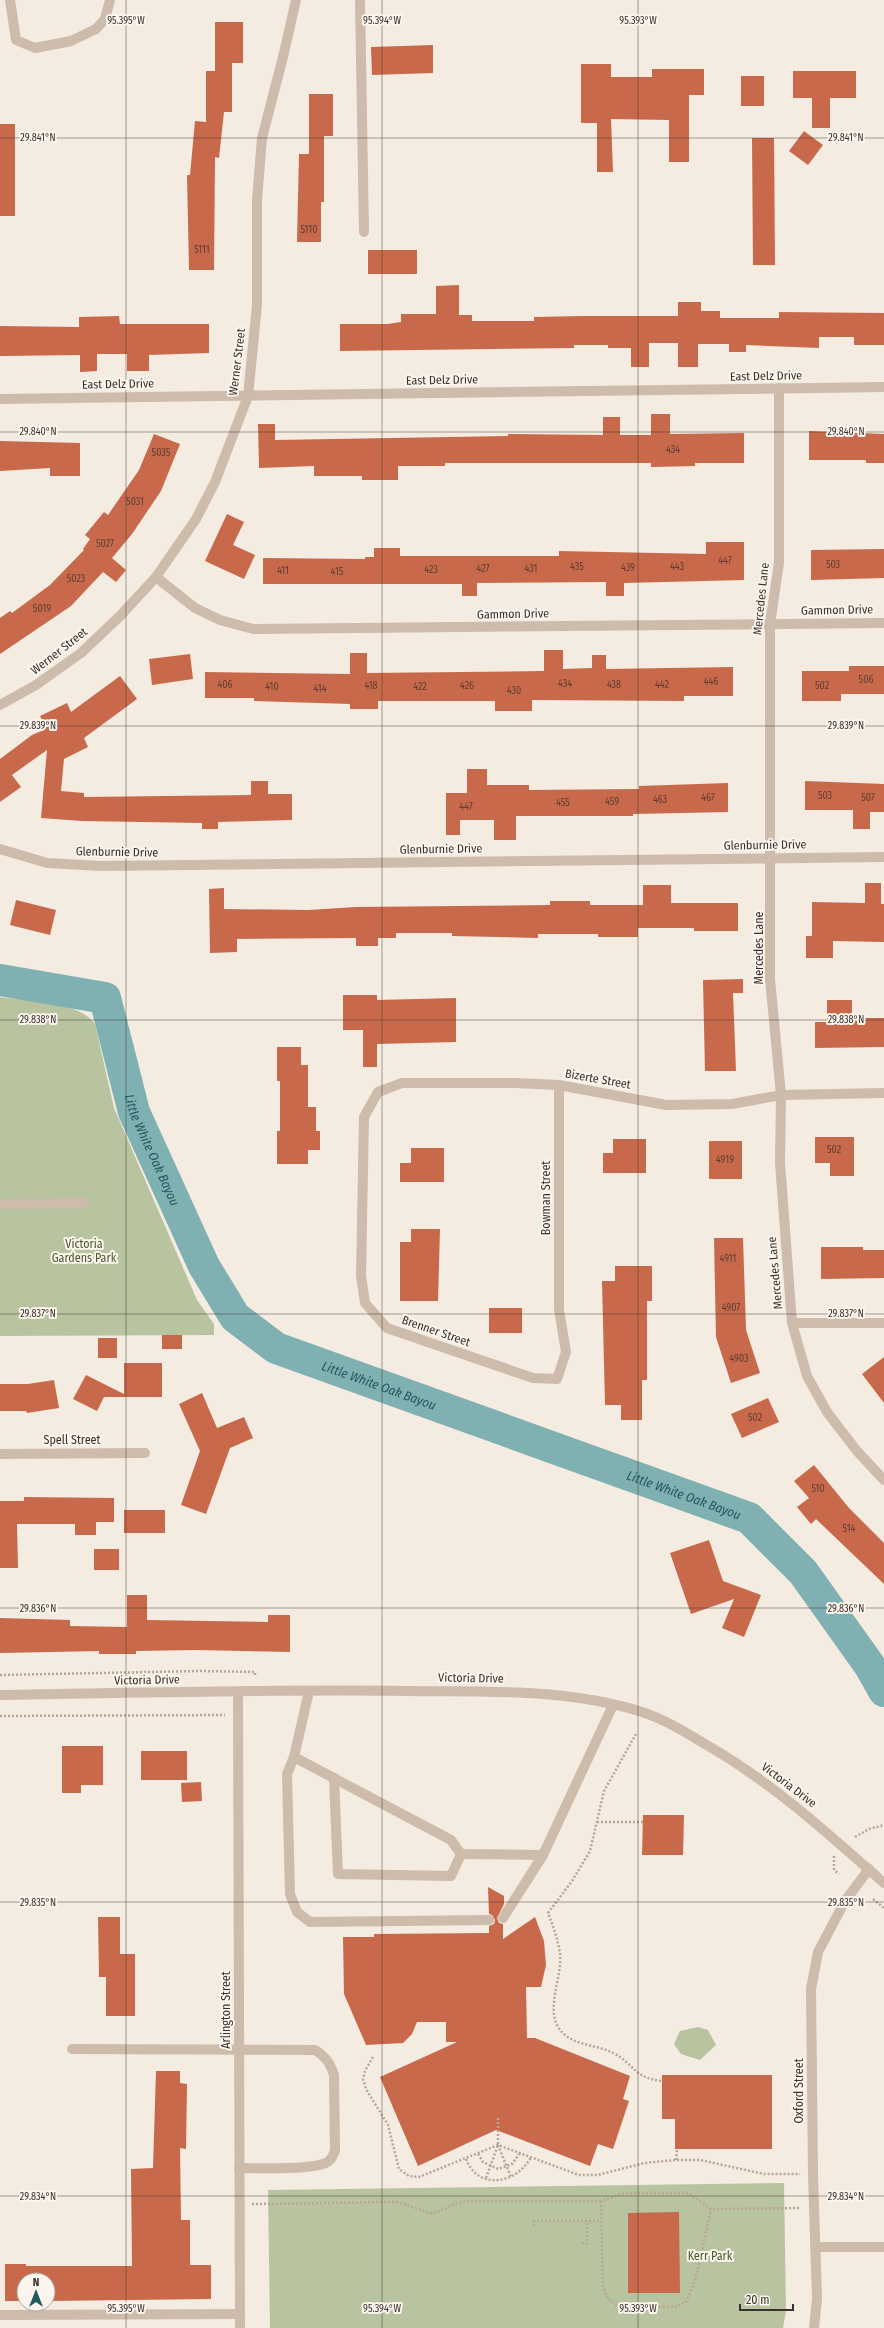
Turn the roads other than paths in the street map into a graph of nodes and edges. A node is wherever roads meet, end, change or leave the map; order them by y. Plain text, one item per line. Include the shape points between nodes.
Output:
1 (10, 0) edge
2 (110, 0) edge
3 (296, 0) edge
4 (360, 0) edge
5 (364, 232) dead end
6 (884, 387) edge
7 (779, 388) junction
8 (248, 396) junction
9 (0, 398) edge
10 (156, 577) junction
11 (884, 623) edge
12 (770, 624) junction
13 (0, 705) edge
14 (0, 849) edge
15 (884, 857) edge
16 (772, 858) junction
17 (559, 1085) junction
18 (884, 1093) edge
19 (781, 1095) junction
20 (363, 1158) joint
21 (84, 1203) dead end
22 (0, 1204) edge
23 (559, 1310) joint
24 (792, 1323) junction
25 (884, 1323) edge
26 (145, 1453) dead end
27 (0, 1454) edge
28 (884, 1480) edge
29 (309, 1691) junction
30 (238, 1692) junction
31 (0, 1695) edge
32 (613, 1705) junction
33 (294, 1757) junction
34 (334, 1778) junction
35 (461, 1854) junction
36 (544, 1855) junction
37 (869, 1870) junction
38 (884, 1883) edge
39 (504, 1918) dead end
40 (489, 1920) dead end
41 (72, 2049) dead end
42 (239, 2050) junction
43 (239, 2168) junction
44 (815, 2247) junction
45 (884, 2247) edge
46 (240, 2314) junction
47 (0, 2315) edge
48 (240, 2328) edge
49 (814, 2328) edge

1 - 2 street via 16,40 34,48 72,42 96,29 105,19
3 - 8 street, Werner Street via 262,138 257,200 257,305
4 - 5 street
6 - 7 street, East Delz Drive
7 - 8 street, East Delz Drive
7 - 12 street, Mercedes Lane via 779,563
8 - 9 street, East Delz Drive
8 - 10 street, Werner Street via 212,488 196,519
10 - 12 street, Gammon Drive via 194,608 220,620 253,629
10 - 13 street, Werner Street via 81,653 36,685
11 - 12 street, Gammon Drive
12 - 16 street, Mercedes Lane
14 - 16 street, Glenburnie Drive via 47,863 100,866
15 - 16 street, Glenburnie Drive
16 - 19 street, Mercedes Lane via 770,979
17 - 19 street, Bizerte Street via 666,1105 732,1104
17 - 20 street, Bizerte Street via 402,1083 378,1092 364,1117
17 - 23 street, Bowman Street
18 - 19 street, Bizerte Street
19 - 24 street, Mercedes Lane via 780,1163
20 - 23 street, Brenner Street via 362,1283 365,1303 387,1328 534,1378 557,1379 566,1352
21 - 22 street
24 - 25 street
24 - 28 street, Mercedes Lane via 806,1376 826,1412 856,1451
26 - 27 street, Spell Street
29 - 30 street, Victoria Drive
29 - 32 street, Victoria Drive via 523,1692 581,1698
29 - 33 street
30 - 31 street, Victoria Drive
30 - 42 street, Arlington Street
32 - 36 street
32 - 37 street, Victoria Drive via 643,1712 724,1754 764,1780 812,1818
33 - 34 street
33 - 40 street via 287,1774 290,1894 297,1912 310,1922
34 - 35 street via 451,1840
34 - 35 street via 338,1874 451,1876
35 - 36 street
36 - 39 street
37 - 38 street, Victoria Drive
37 - 44 street, Oxford Street via 845,1901 818,1952 811,1989
41 - 42 street
42 - 43 street, Arlington Street
42 - 43 street via 315,2050 324,2056 334,2075 332,2159 324,2164
43 - 46 street, Arlington Street
44 - 45 street
44 - 49 street, Oxford Street via 817,2299
46 - 47 street
46 - 48 street, Arlington Street

